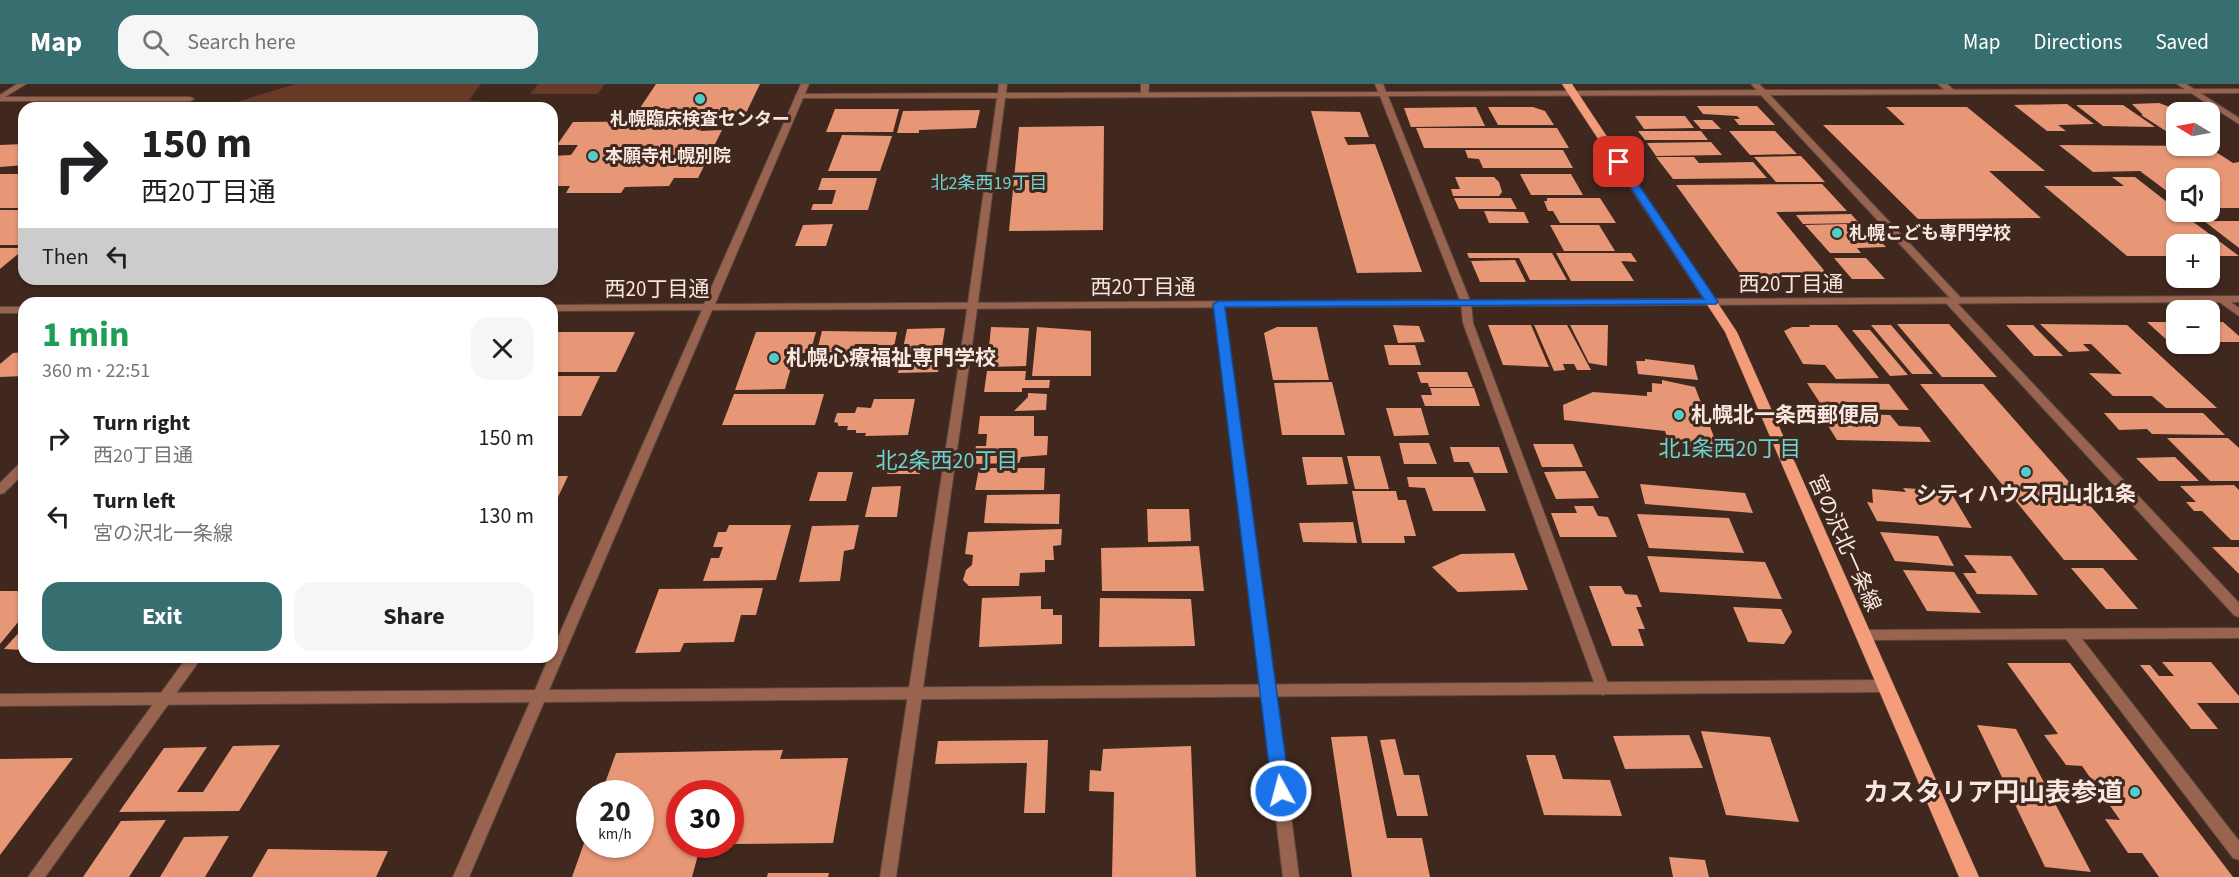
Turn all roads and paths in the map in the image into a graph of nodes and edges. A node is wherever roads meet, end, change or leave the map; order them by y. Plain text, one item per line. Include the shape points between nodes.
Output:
1 (22, 84) edge
2 (805, 84) edge
3 (1145, 84) edge
4 (1378, 84) edge
5 (1755, 84) edge
6 (1942, 84) edge
7 (2181, 84) edge
8 (1570, 89) edge
9 (1002, 90) edge
10 (2191, 91) junction
11 (2239, 91) edge
12 (1763, 92) junction
13 (1952, 92) junction
14 (1383, 94) junction
15 (1145, 95) junction
16 (799, 96) junction
17 (0, 98) edge
18 (190, 99) dead end
19 (2239, 122) edge
20 (2222, 299) junction
21 (2239, 299) edge
22 (1954, 301) junction
23 (1712, 302) junction
24 (1466, 303) junction
25 (1219, 304) junction
26 (973, 306) junction
27 (708, 307) junction
28 (558, 308) edge
29 (0, 310) edge
30 (18, 310) edge
31 (2239, 313) edge
32 (18, 472) edge
33 (0, 490) edge
34 (2239, 612) edge
35 (2239, 633) edge
36 (2070, 634) junction
37 (1863, 636) junction
38 (558, 655) edge
39 (191, 663) edge
40 (555, 663) edge
41 (1885, 686) junction
42 (1603, 689) junction
43 (1269, 692) junction
44 (915, 694) junction
45 (540, 697) junction
46 (164, 699) junction
47 (0, 700) edge
48 (2239, 853) edge
49 (36, 877) edge
50 (461, 877) edge
51 (888, 877) edge
52 (1291, 877) edge
53 (1969, 877) edge

1 - 17 street
2 - 16 street
3 - 15 street
4 - 14 street
5 - 12 street
6 - 13 street
7 - 10 street
8 - 12 street
8 - 14 street
8 - 23 main road, 宮の沢北一条線
9 - 15 street
9 - 16 street
9 - 26 street
10 - 11 street
10 - 13 street
10 - 19 street
12 - 13 street
12 - 22 street
14 - 15 street
14 - 24 street
16 - 27 street
17 - 18 street
20 - 21 street, 西20丁目通
20 - 22 street, 西20丁目通
20 - 31 street
22 - 23 street, 西20丁目通
22 - 34 street
23 - 24 street, 西20丁目通
23 - 37 main road, 宮の沢北一条線 via 1731,332
24 - 25 street, 西20丁目通
24 - 42 street via 1468,323
25 - 26 street, 西20丁目通
25 - 43 street
26 - 27 street, 西20丁目通
26 - 44 street
27 - 28 street, 西20丁目通
27 - 38 street
29 - 30 street
32 - 33 street
35 - 36 street
36 - 37 street
36 - 48 street
37 - 41 main road, 宮の沢北一条線
39 - 46 street
40 - 45 street
41 - 42 street
41 - 53 main road, 宮の沢北一条線
42 - 43 street
43 - 44 street
43 - 52 street
44 - 45 street
44 - 51 street
45 - 46 street
45 - 50 street
46 - 47 street
46 - 49 street

